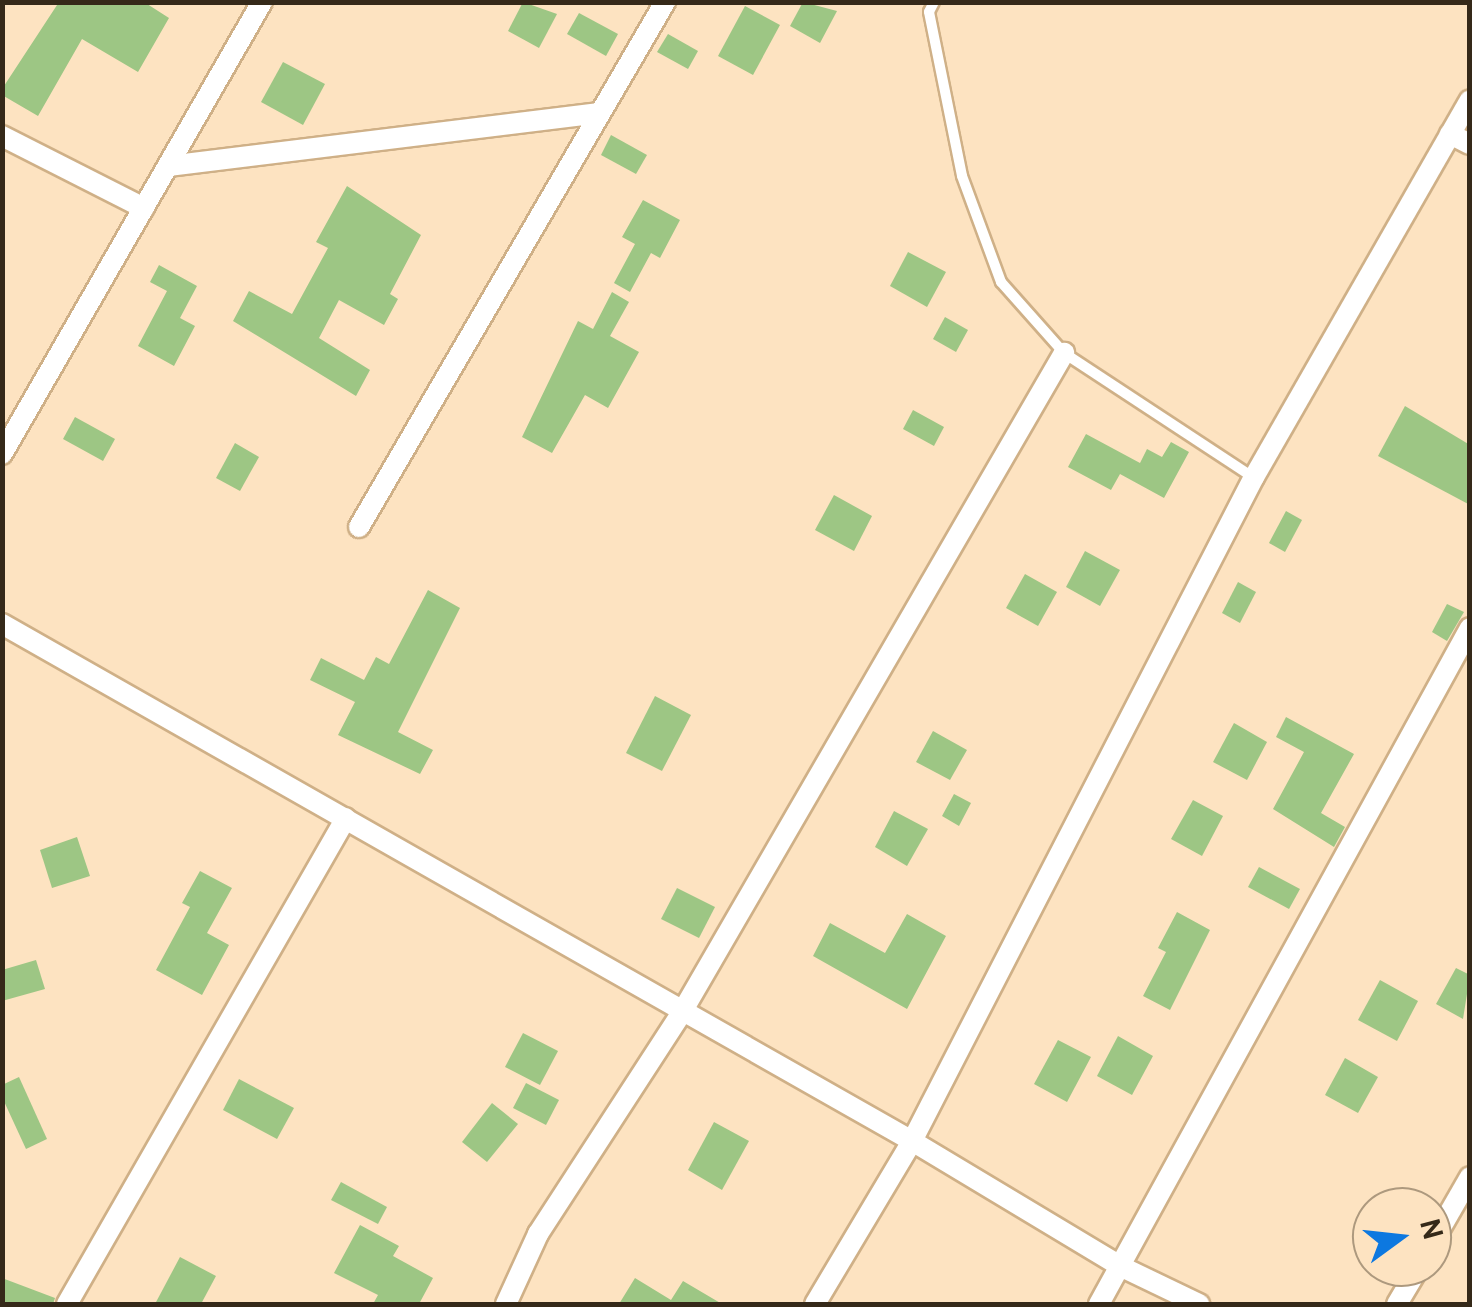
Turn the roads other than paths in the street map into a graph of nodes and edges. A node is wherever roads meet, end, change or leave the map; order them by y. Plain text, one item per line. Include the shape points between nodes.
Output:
1 (262, 2) edge
2 (665, 2) edge
3 (934, 2) edge
4 (1470, 100) edge
5 (600, 113) junction
6 (2, 136) edge
7 (1460, 139) edge
8 (168, 166) junction
9 (144, 208) junction
10 (1064, 353) junction
11 (2, 454) edge
12 (1254, 477) junction
13 (358, 526) dead end
14 (2, 624) edge
15 (1470, 628) edge
16 (346, 818) junction
17 (682, 1012) junction
18 (912, 1141) junction
19 (1470, 1177) edge
20 (1452, 1209) edge
21 (1120, 1266) junction
22 (67, 1304) edge
23 (506, 1304) edge
24 (815, 1304) edge
25 (1098, 1304) edge
26 (1200, 1304) edge

1 - 8 street
2 - 5 street
3 - 10 lane via 929,12 962,176 981,229 1001,282
4 - 7 street
5 - 8 street
5 - 13 street
6 - 9 street
7 - 12 street
8 - 9 street
9 - 11 street
10 - 12 lane
10 - 17 street
12 - 18 street
14 - 16 street
15 - 21 street
16 - 17 street
16 - 22 street
17 - 18 street
17 - 23 street via 538,1234
18 - 21 street
18 - 24 street
19 - 20 street
21 - 25 street
21 - 26 street

